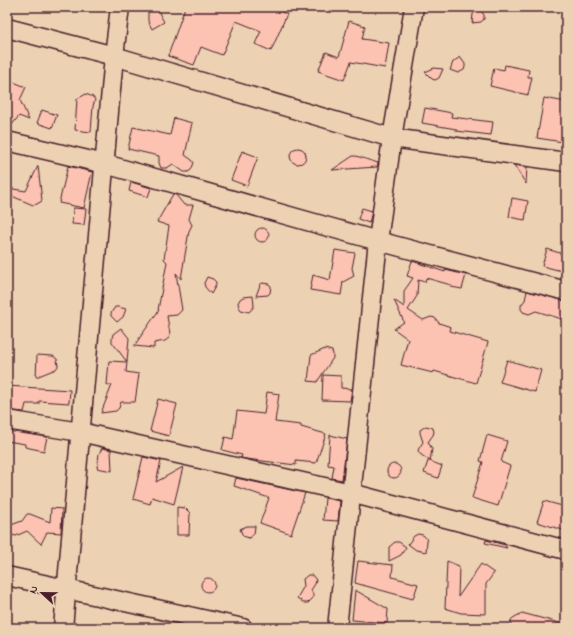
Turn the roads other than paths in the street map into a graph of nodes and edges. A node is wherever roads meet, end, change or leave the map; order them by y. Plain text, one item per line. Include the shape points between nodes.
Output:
1 (120, 7) edge
2 (414, 7) edge
3 (7, 28) edge
4 (114, 56) junction
5 (392, 138) junction
6 (7, 141) edge
7 (566, 162) edge
8 (104, 164) junction
9 (378, 241) junction
10 (566, 291) edge
11 (7, 420) edge
12 (80, 432) junction
13 (351, 494) junction
14 (566, 550) edge
15 (7, 576) edge
16 (67, 589) junction
17 (236, 627) edge
18 (63, 628) edge
19 (336, 628) edge

1 - 4 street
2 - 5 street
3 - 4 street
4 - 5 street
4 - 8 street
5 - 7 street
5 - 9 street
6 - 8 street
8 - 9 street
8 - 12 street
9 - 10 street
9 - 13 street
11 - 12 street
12 - 13 street
12 - 16 street
13 - 14 street
13 - 19 street
15 - 16 street
16 - 17 street
16 - 18 street

